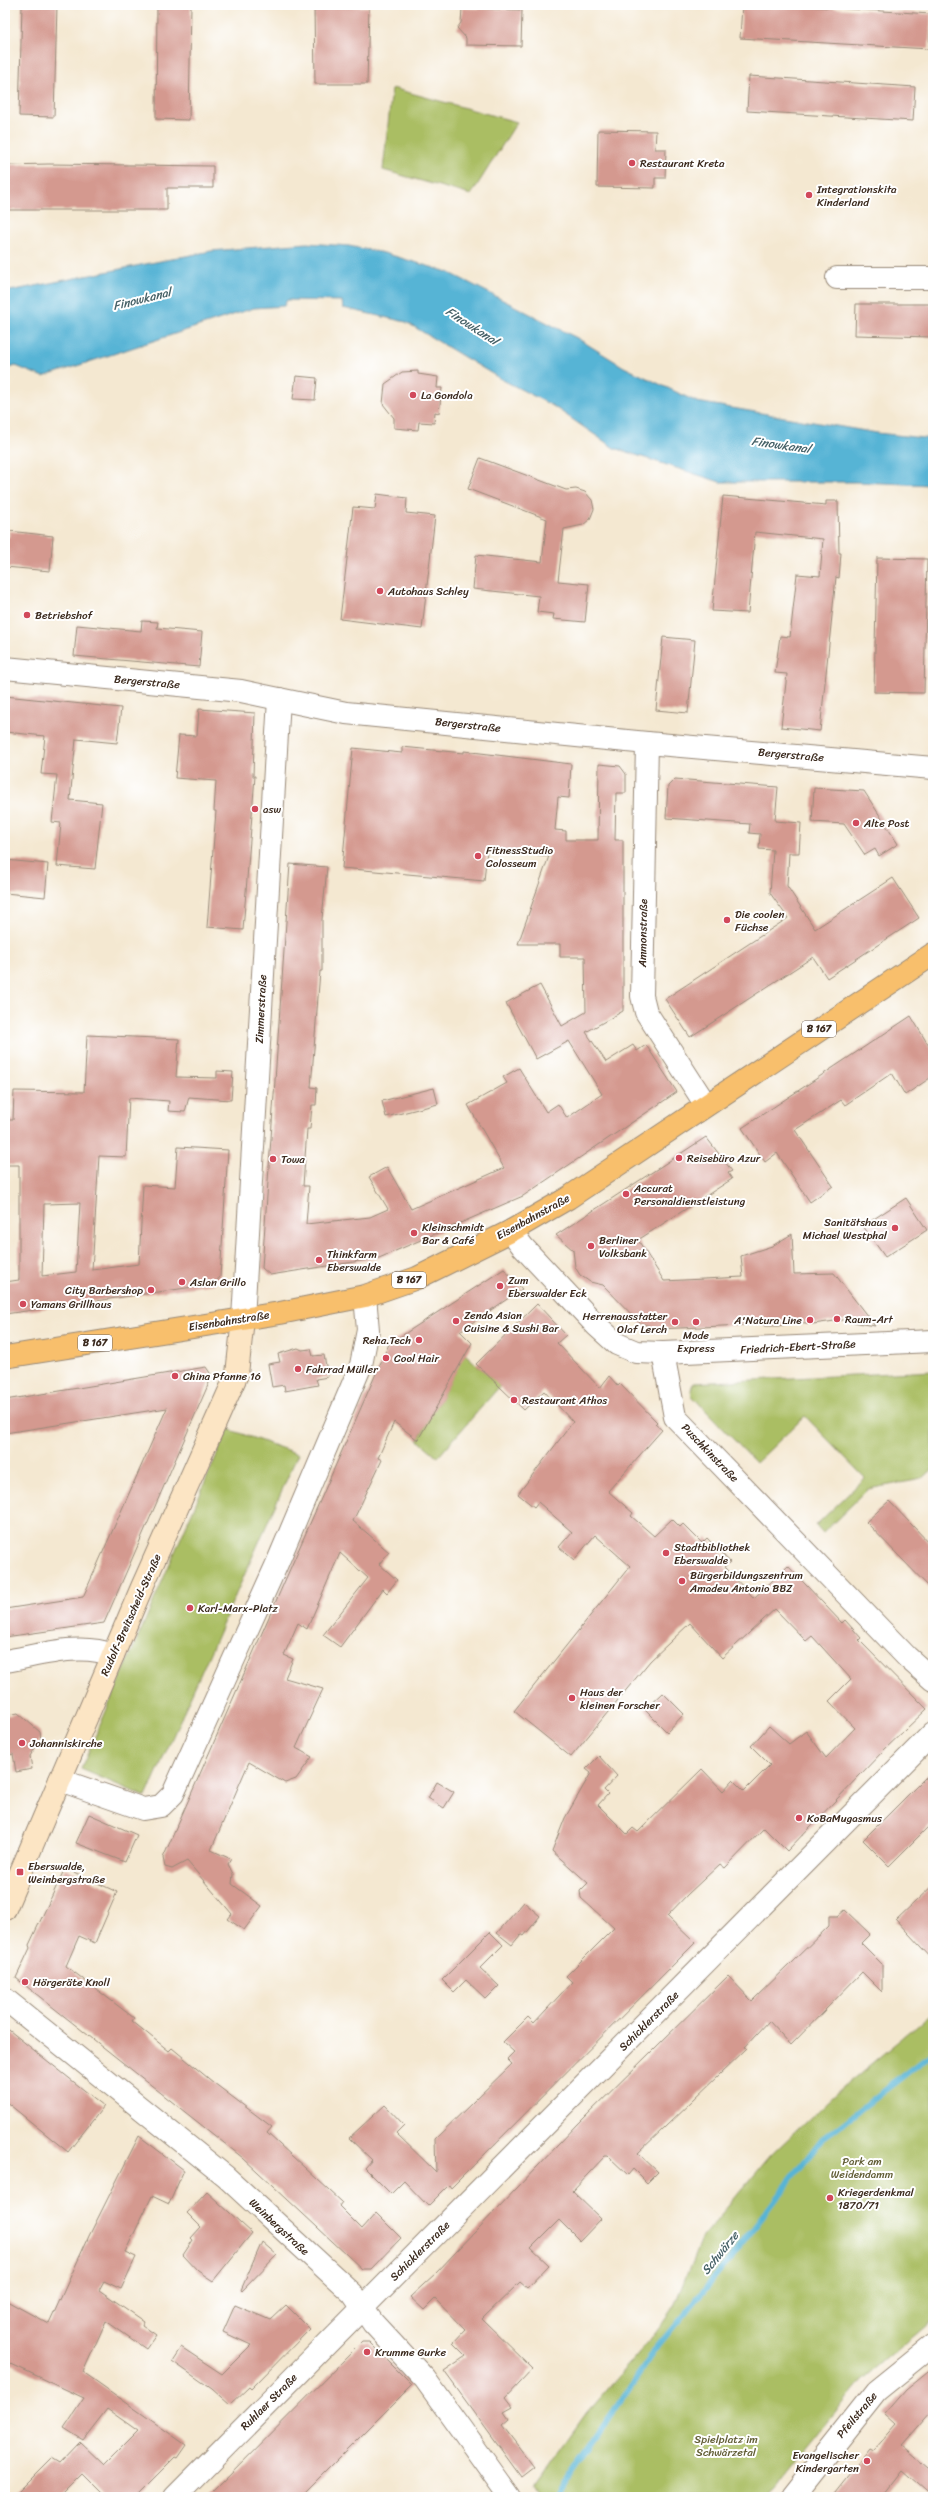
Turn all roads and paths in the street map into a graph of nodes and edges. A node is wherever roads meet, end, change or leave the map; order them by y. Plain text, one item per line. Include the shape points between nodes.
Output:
1 (837, 278) dead end
2 (933, 278) edge
3 (5, 668) edge
4 (279, 699) junction
5 (647, 743) junction
6 (933, 768) edge
7 (933, 954) edge
8 (706, 1105) junction
9 (511, 1231) junction
10 (365, 1296) junction
11 (243, 1319) junction
12 (933, 1341) edge
13 (663, 1353) junction
14 (5, 1357) edge
15 (113, 1655) junction
16 (5, 1661) edge
17 (933, 1680) edge
18 (933, 1733) edge
19 (60, 1780) junction
20 (5, 1909) edge
21 (5, 1999) edge
22 (363, 2308) junction
23 (933, 2345) edge
24 (175, 2497) edge
25 (510, 2497) edge
26 (792, 2497) edge

1 - 2 street
3 - 4 street, Bergerstraße via 240,691
4 - 5 street, Bergerstraße via 346,713
4 - 11 street, Zimmerstraße
5 - 6 street, Bergerstraße
5 - 8 street, Ammonstraße via 642,996 646,1012
7 - 8 main road, Eisenbahnstraße / B 167
8 - 9 main road, Eisenbahnstraße / B 167 via 575,1193
9 - 10 main road, Eisenbahnstraße / B 167 via 417,1278
9 - 13 street via 590,1320 617,1344 636,1352
10 - 11 main road, Eisenbahnstraße / B 167
10 - 19 street via 368,1330 361,1365 276,1566 173,1794 161,1806 143,1809
11 - 14 main road, Eisenbahnstraße / B 167
11 - 15 main road, Rudolf-Breitscheid-Straße via 237,1374
12 - 13 street, Friedrich-Ebert-Straße
13 - 17 street, Puschkinstraße via 675,1416 907,1657
15 - 16 street via 96,1649 76,1649
15 - 19 main road, Rudolf-Breitscheid-Straße
18 - 22 street, Schicklerstraße
19 - 20 main road, Rudolf-Breitscheid-Straße
21 - 22 street, Weinbergstraße via 225,2176 353,2294
22 - 24 street, Ruhlaer Straße
22 - 25 street, Weinbergstraße via 373,2323 425,2379
23 - 26 street, Pfeilstraße via 876,2391

